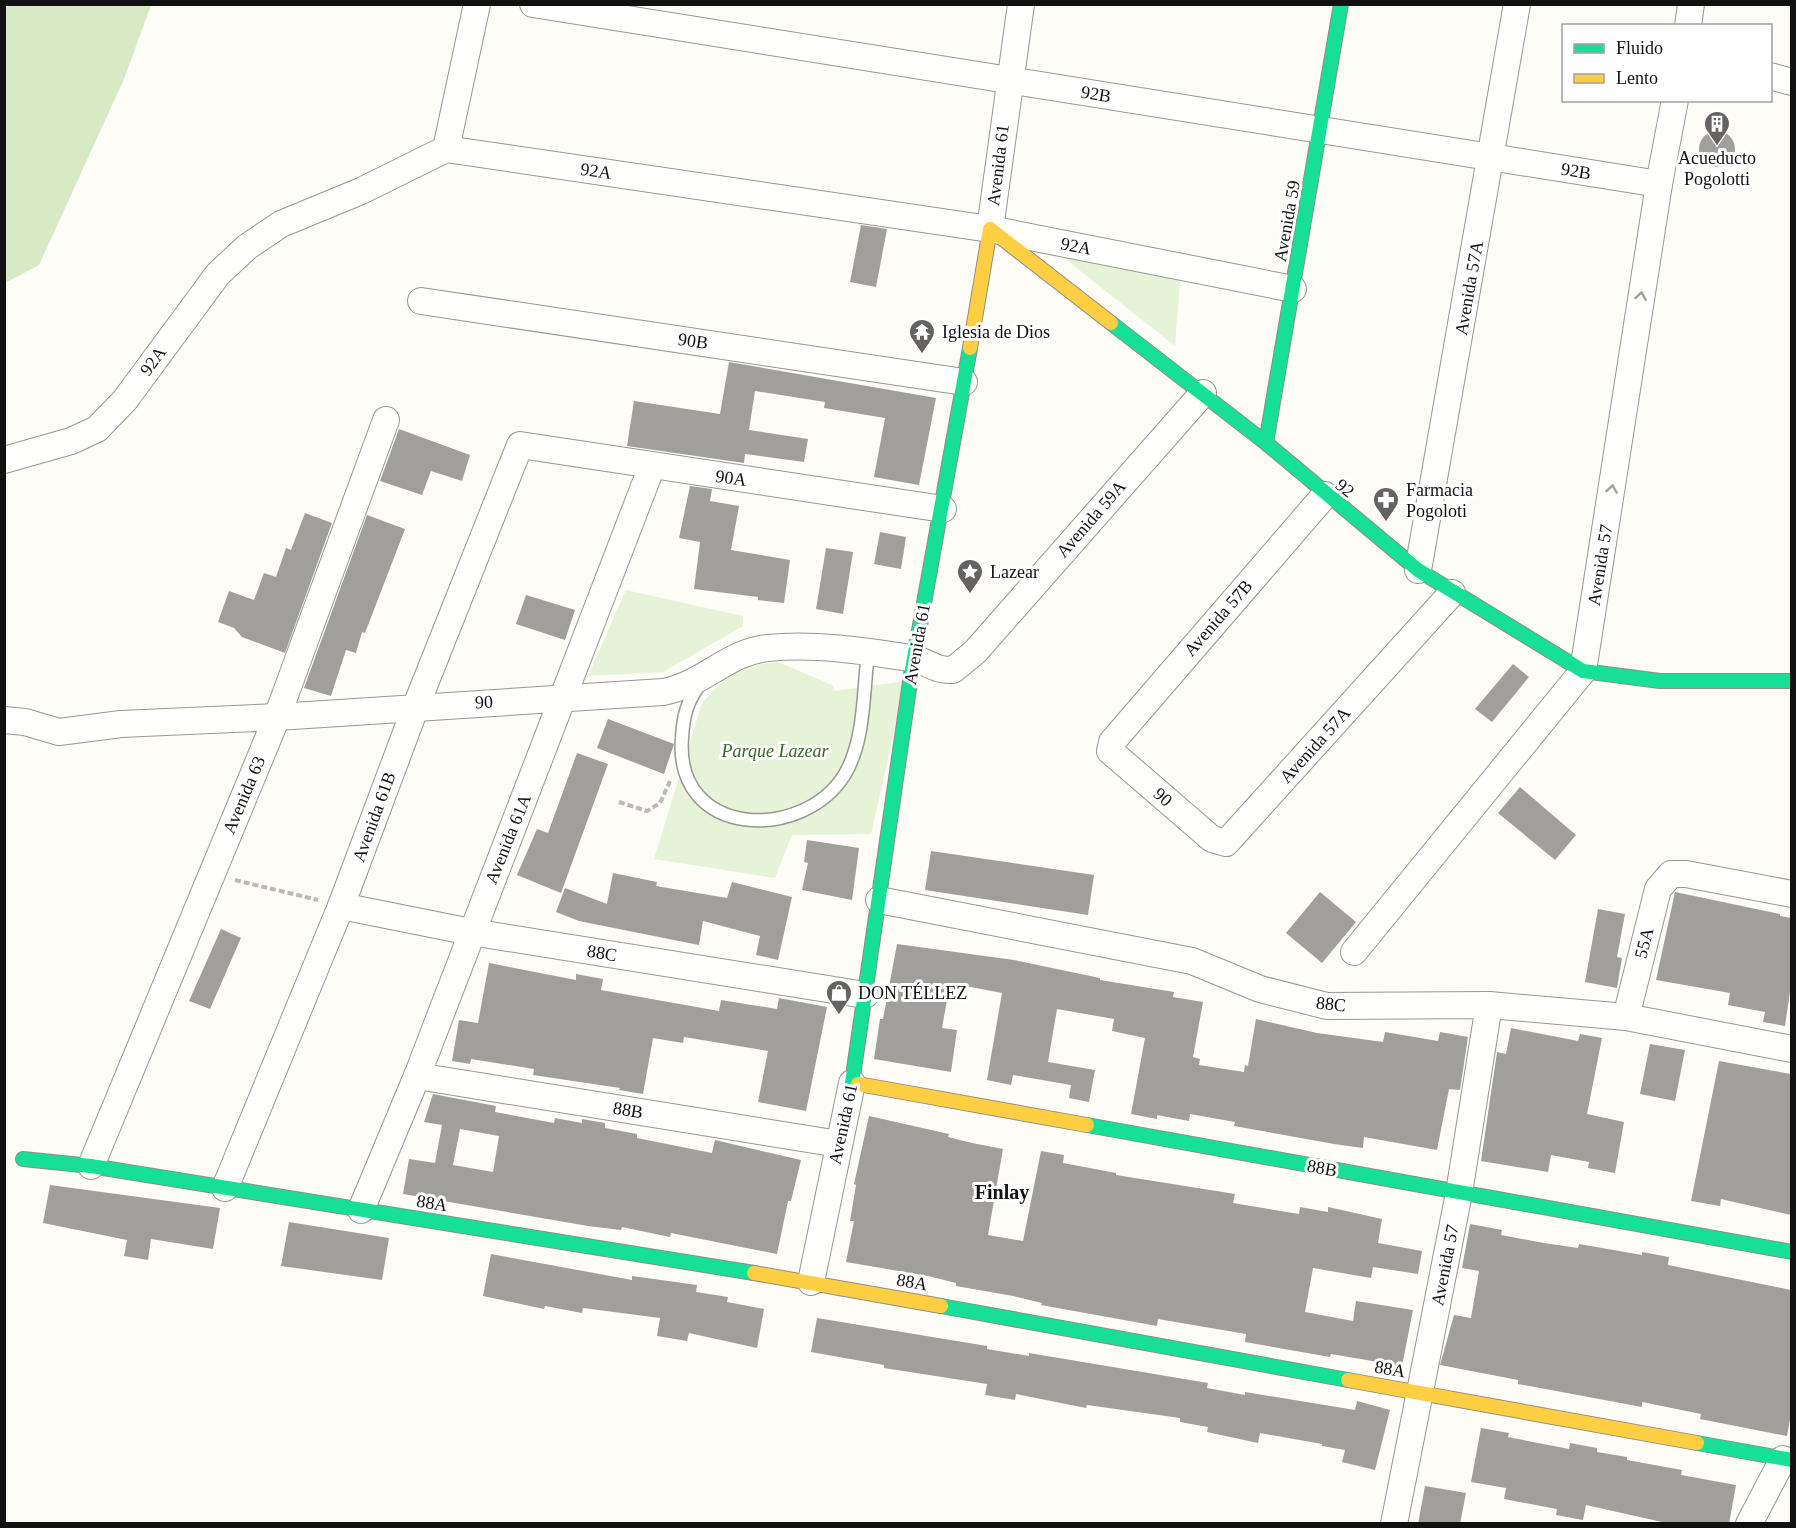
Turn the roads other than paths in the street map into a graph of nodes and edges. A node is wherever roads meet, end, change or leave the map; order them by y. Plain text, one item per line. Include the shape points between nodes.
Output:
1 (477, 4) edge
2 (533, 4) edge
3 (1022, 4) edge
4 (1341, 4) edge
5 (1517, 4) edge
6 (1691, 4) edge
7 (1688, 24) edge
8 (1772, 77) edge
9 (1009, 81) junction
10 (1791, 82) edge
11 (1675, 102) edge
12 (1320, 129) junction
13 (446, 149) junction
14 (1491, 159) junction
15 (1659, 184) junction
16 (990, 229) junction
17 (1293, 289) junction
18 (421, 301) dead end
19 (964, 382) junction
20 (1203, 393) junction
21 (386, 420) dead end
22 (1266, 443) junction
23 (520, 445) joint
24 (4, 460) edge
25 (651, 466) junction
26 (1325, 495) junction
27 (943, 509) junction
28 (1418, 570) junction
29 (1452, 593) junction
30 (868, 654) junction
31 (914, 658) junction
32 (953, 670) joint
33 (1583, 671) junction
34 (705, 678) junction
35 (1791, 681) edge
36 (564, 698) junction
37 (416, 706) junction
38 (277, 717) junction
39 (4, 720) edge
40 (1112, 742) joint
41 (1226, 843) joint
42 (1791, 894) edge
43 (879, 900) junction
44 (341, 906) junction
45 (471, 932) junction
46 (1354, 952) dead end
47 (865, 995) junction
48 (1489, 1005) junction
49 (1626, 1017) junction
50 (1791, 1049) edge
51 (417, 1076) junction
52 (852, 1083) junction
53 (839, 1144) junction
54 (23, 1159) dead end
55 (92, 1166) junction
56 (225, 1188) junction
57 (1459, 1192) junction
58 (361, 1210) junction
59 (1791, 1252) edge
60 (811, 1282) junction
61 (1419, 1393) junction
62 (1787, 1459) edge
63 (1394, 1524) edge
64 (1749, 1524) edge

1 - 13 street
2 - 9 street, 92B
3 - 9 street, Avenida 61
4 - 12 street, Avenida 59
5 - 14 street, Avenida 57A
6 - 7 street
8 - 10 street
9 - 12 street, 92B
9 - 16 street, Avenida 61
11 - 15 street, Avenida 57
12 - 14 street, 92B
12 - 17 street, Avenida 59
13 - 16 street, 92A
13 - 24 street, 92A via 361,191 280,224 247,247 218,274 125,400 97,429 71,441
14 - 15 street, 92B
14 - 28 street, Avenida 57A
33 -> 15 street, Avenida 57
16 - 17 street, 92A
16 - 19 street, Avenida 61
16 - 20 street, 92
17 - 22 street, Avenida 59
18 - 19 street, 90B
19 - 27 street, Avenida 61
20 - 22 street, 92
20 - 32 street, Avenida 59A via 975,652
21 - 38 street, Avenida 63
22 - 26 street, 92
23 - 25 street, 90A
23 - 37 street, Avenida 61B
25 - 27 street, 90A
25 - 36 street, Avenida 61A
26 - 28 street, 92
26 - 40 street, Avenida 57B
27 - 31 street, Avenida 61
28 - 29 street, 92
29 - 33 street, 92
29 - 41 street, Avenida 57A
30 - 31 street, 90
30 - 34 street, 90 via 766,648 721,664
30 - 34 lane via 854,754 839,781 815,804 779,818 726,814 700,801 683,772 680,758 686,709
31 - 32 street, 90 via 932,668
31 - 43 street, Avenida 61
33 - 35 street, 92 via 1660,681
33 - 46 street
34 - 36 street, 90 via 663,692
36 - 37 street, 90
36 - 45 street, Avenida 61A
37 - 38 street, 90
37 - 44 street, Avenida 61B
38 - 39 street, 90 via 121,724 59,732
38 - 55 street, Avenida 63
40 - 41 street, 90 via 1110,751 1212,839
42 - 49 street, 55A via 1671,874 1658,889
43 - 47 street, Avenida 61
43 - 48 street, 88C via 1192,961 1260,989 1327,1006
44 - 45 street, 88C
44 - 56 street, Avenida 61B
45 - 47 street, 88C
45 - 51 street, Avenida 61A
47 - 52 street, Avenida 61
48 - 49 street, 88C
48 - 57 street, Avenida 57
49 - 50 street, 88C
51 - 53 street, 88B
51 - 58 street, Avenida 61A
52 - 53 street, Avenida 61
52 - 57 street, 88B
53 - 60 street, Avenida 61
54 - 55 street, 88A
55 - 56 street, 88A
56 - 58 street, 88A
57 - 59 street, 88B
57 - 61 street, Avenida 57
58 - 60 street, 88A
60 - 61 street, 88A
61 - 62 street, 88A
61 - 63 street, Avenida 57
62 - 64 street

